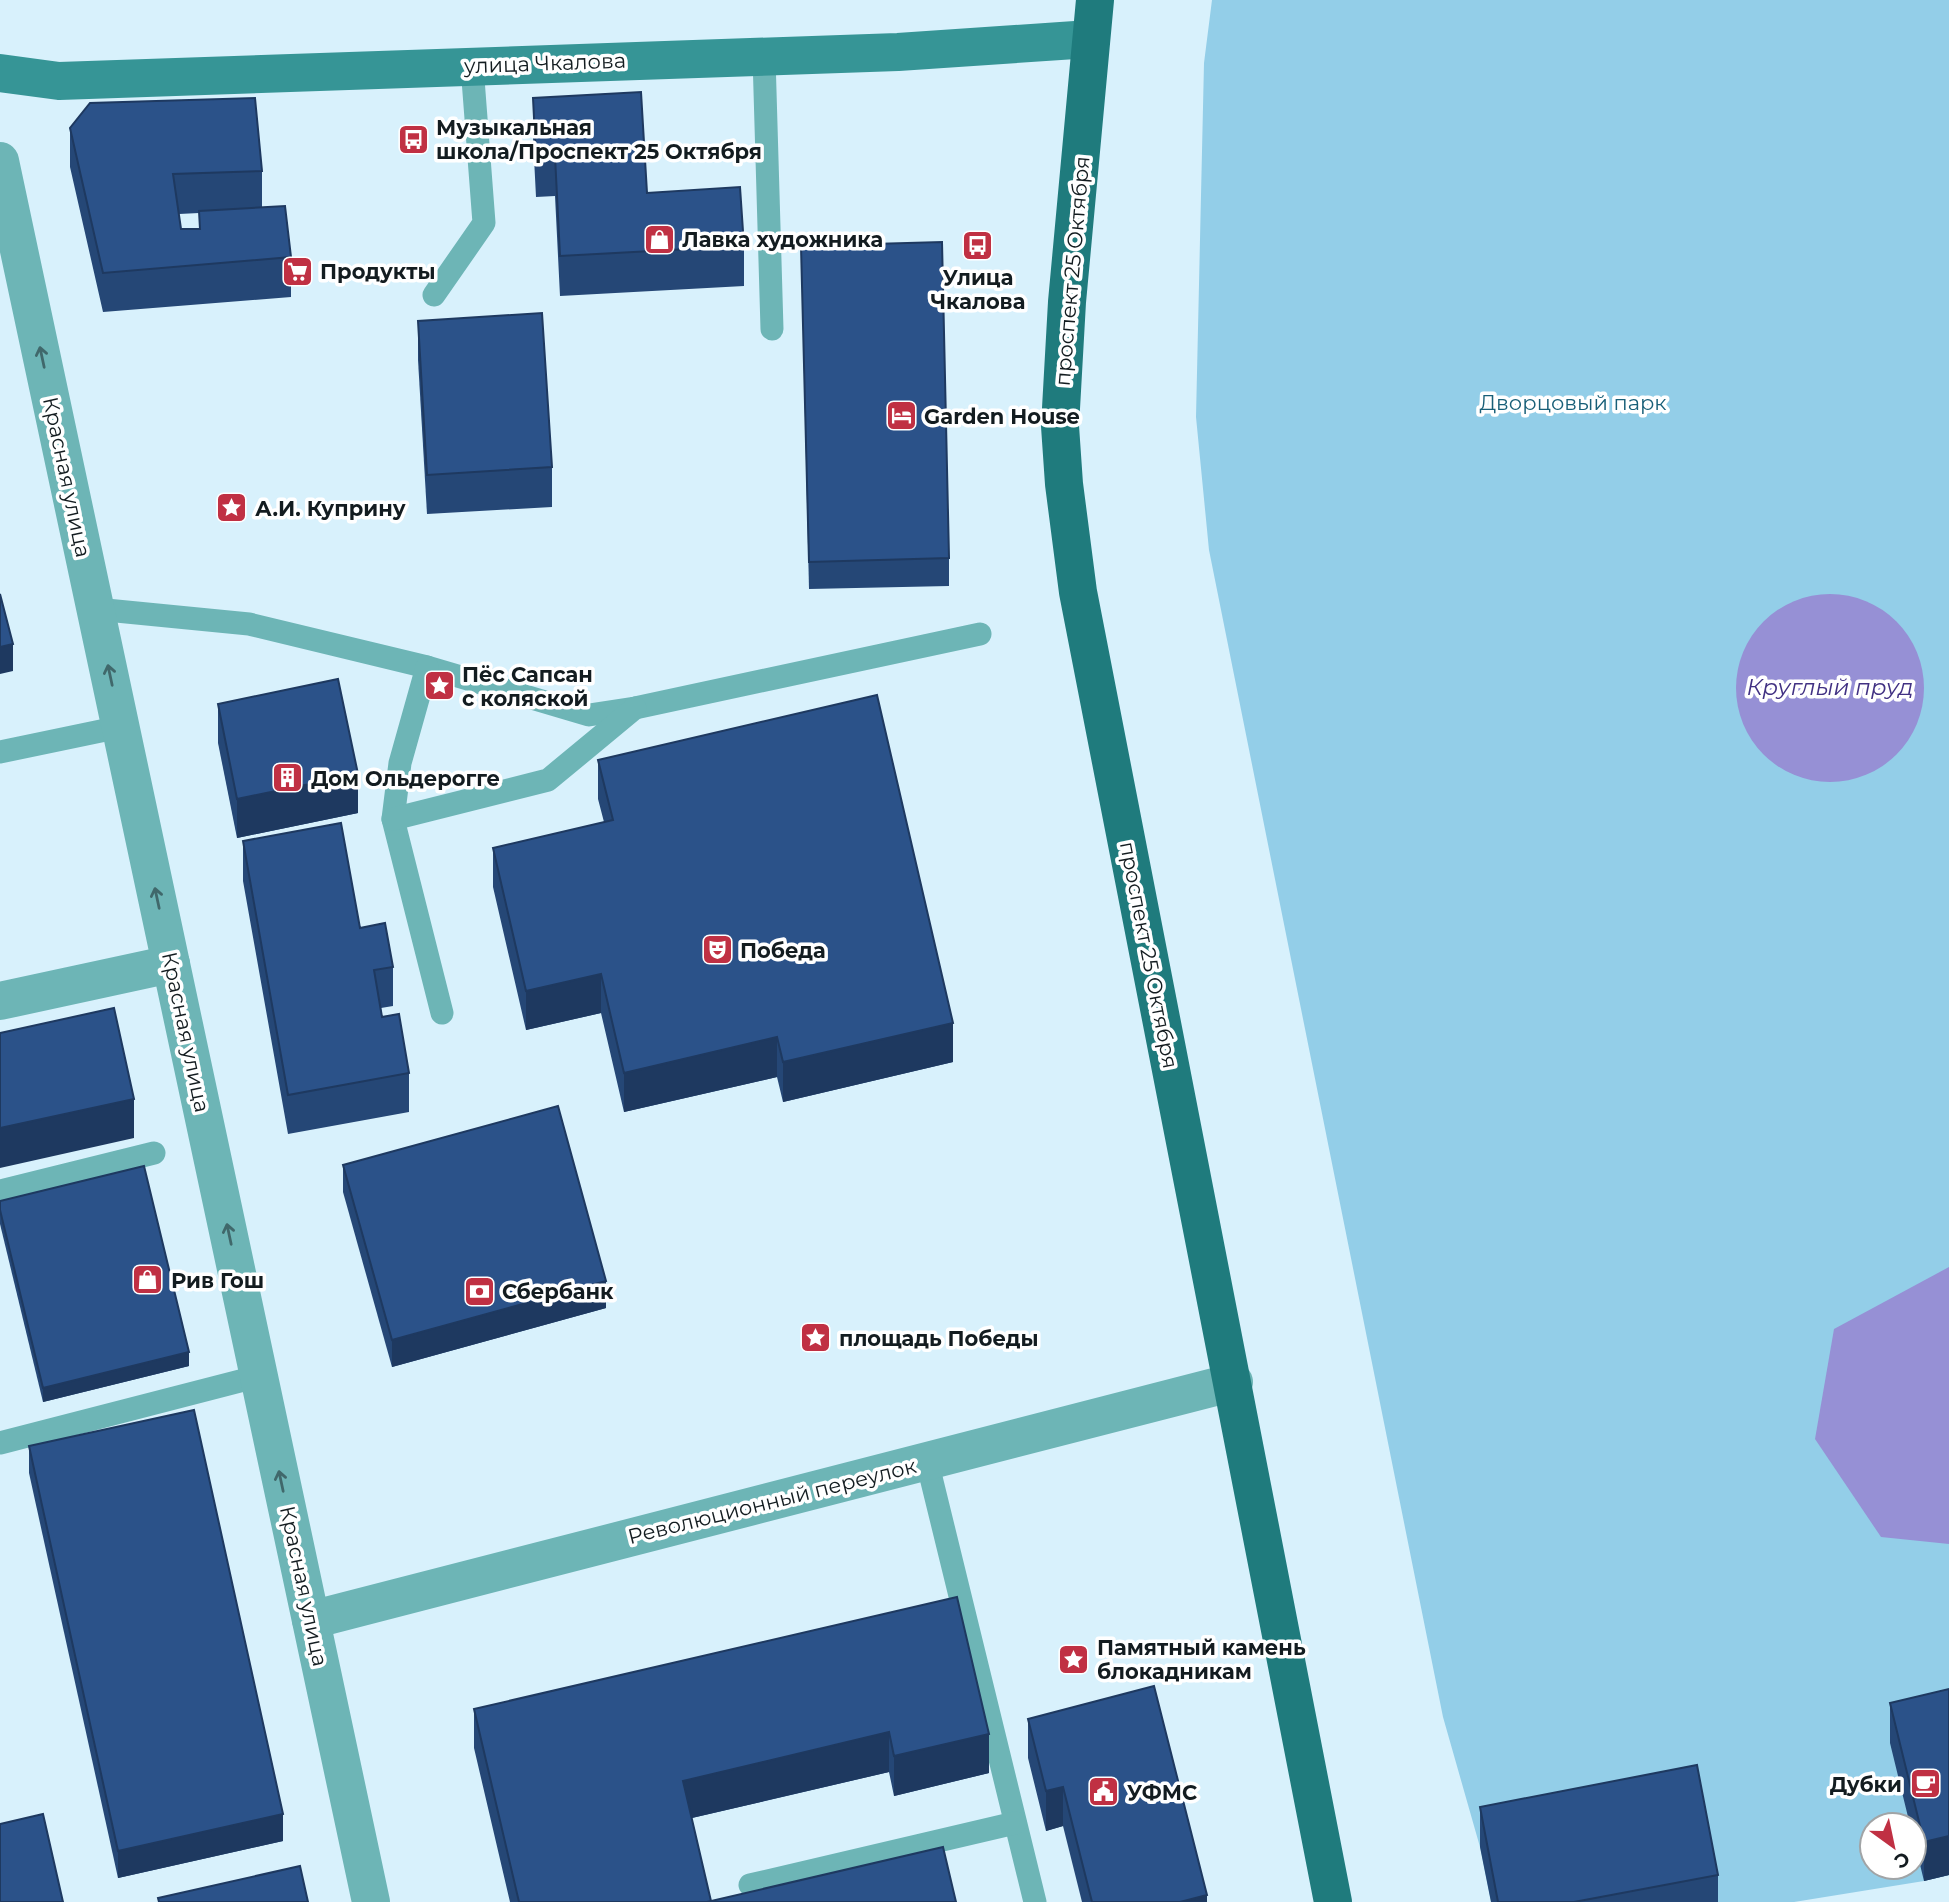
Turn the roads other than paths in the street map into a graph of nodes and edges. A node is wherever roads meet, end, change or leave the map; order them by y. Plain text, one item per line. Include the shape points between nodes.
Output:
1 (1095, 0) edge
2 (1090, 38) junction
3 (764, 57) junction
4 (472, 66) junction
5 (0, 73) edge
6 (0, 161) edge
7 (434, 295) dead end
8 (772, 329) dead end
9 (96, 609) junction
10 (980, 634) dead end
11 (427, 667) junction
12 (635, 708) junction
13 (120, 727) junction
14 (0, 752) edge
15 (393, 819) junction
16 (172, 964) junction
17 (0, 1001) edge
18 (442, 1013) dead end
19 (154, 1153) dead end
20 (0, 1191) edge
21 (259, 1376) junction
22 (1234, 1382) junction
23 (0, 1443) edge
24 (927, 1461) junction
25 (311, 1619) junction
26 (1015, 1823) junction
27 (750, 1885) dead end
28 (371, 1902) edge
29 (1035, 1902) edge
30 (1333, 1902) edge

1 - 2 main road, проспект 25 Октября
2 - 3 main road, улица Чкалова
2 - 22 main road, проспект 25 Октября via 1064,338 1063,484 1079,592
3 - 4 main road, улица Чкалова
3 - 8 lane
4 - 5 main road, улица Чкалова via 59,81
4 - 7 lane via 485,223
9 -> 6 street, Красная улица
9 - 11 lane via 249,624
13 -> 9 street, Красная улица
10 - 12 lane
11 - 12 lane via 589,715
11 - 15 lane via 400,763
12 - 15 lane via 548,780
13 - 14 lane
16 -> 13 street, Красная улица
15 - 18 lane
16 - 17 street
21 -> 16 street, Красная улица
19 - 20 lane
21 - 23 lane
25 -> 21 street, Красная улица
22 - 24 street, Революционный переулок
22 - 30 main road, проспект 25 Октября
24 - 25 street, Революционный переулок
24 - 26 lane
25 - 28 street, Красная улица
26 - 27 lane
26 - 29 lane

